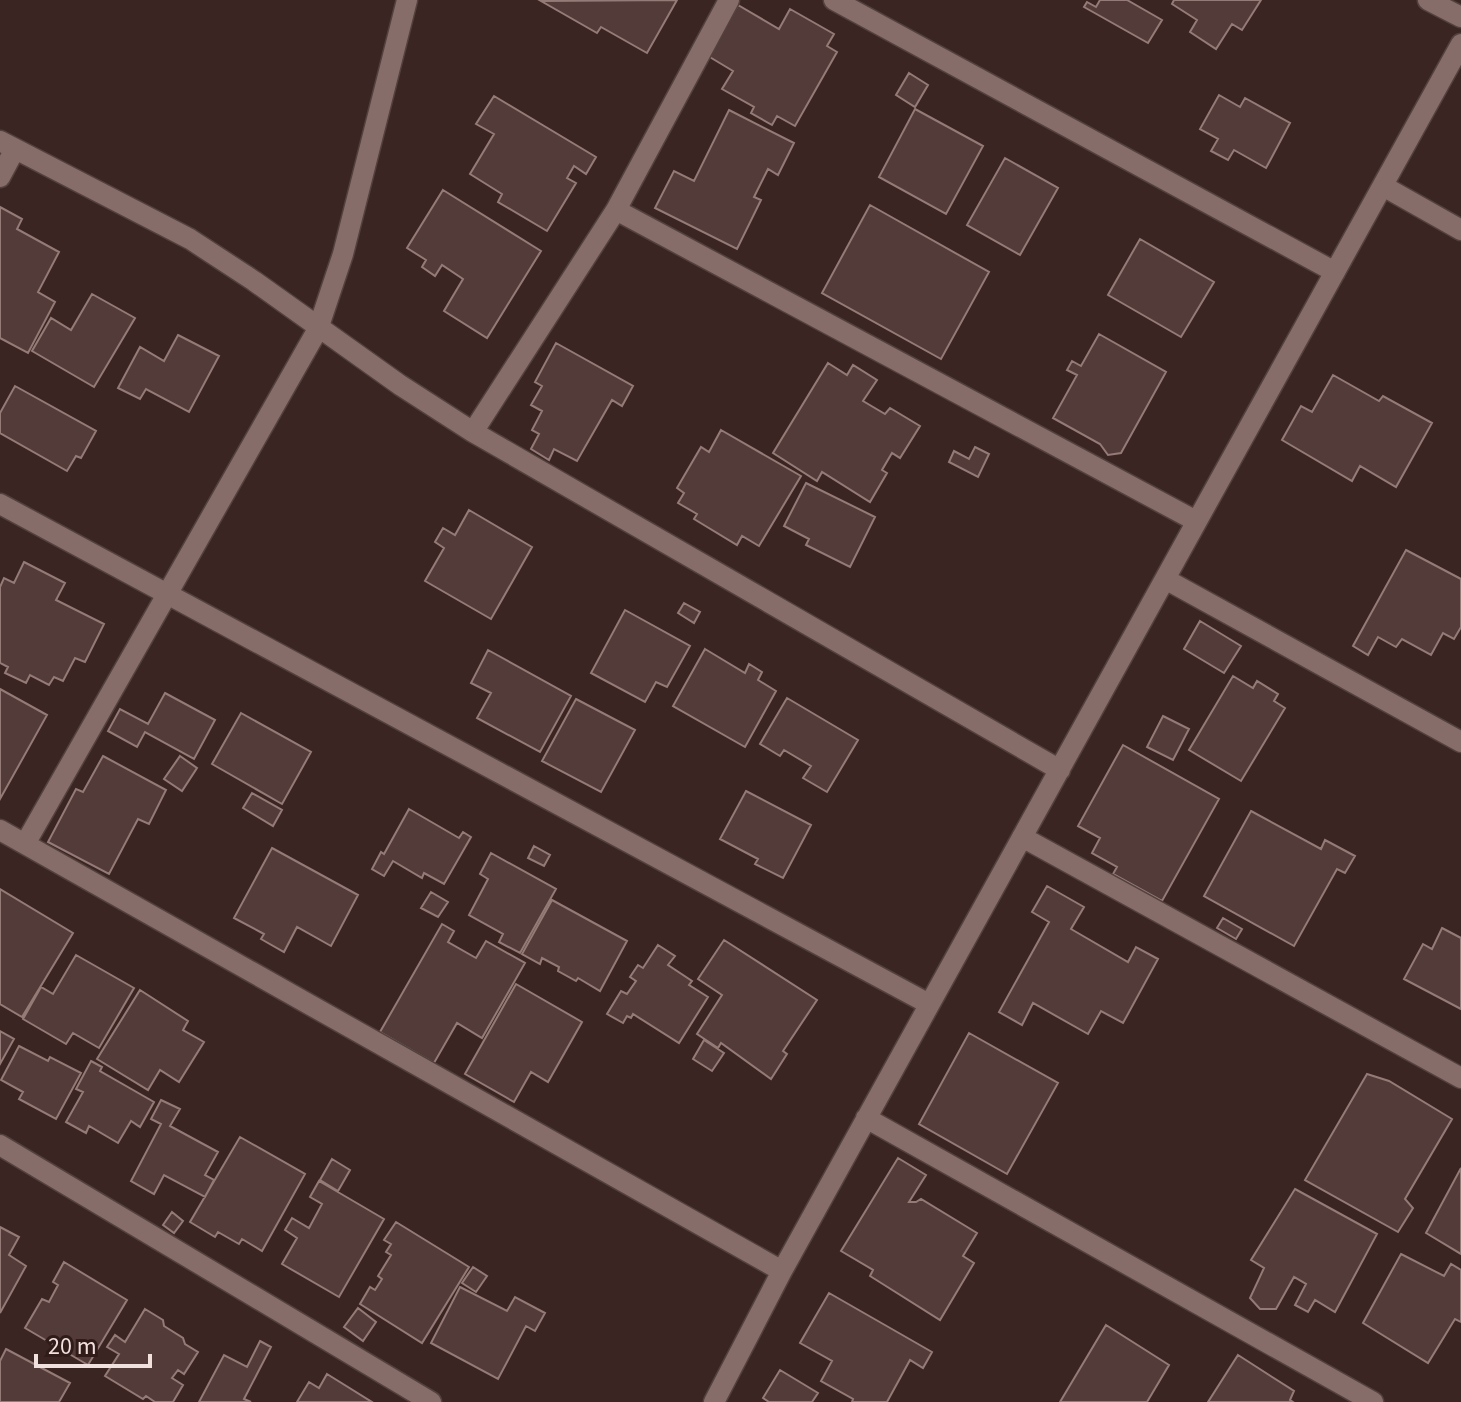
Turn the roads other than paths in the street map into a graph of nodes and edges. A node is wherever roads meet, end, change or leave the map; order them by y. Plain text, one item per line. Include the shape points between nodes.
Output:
1 (407, 0) edge
2 (729, 0) edge
3 (834, 0) edge
4 (1428, 0) edge
5 (1461, 17) edge
6 (1461, 44) edge
7 (8, 145) edge
8 (0, 177) edge
9 (1383, 186) junction
10 (616, 210) junction
11 (1461, 230) edge
12 (1335, 272) junction
13 (318, 329) junction
14 (473, 432) junction
15 (0, 504) edge
16 (1196, 521) junction
17 (1165, 579) junction
18 (168, 593) junction
19 (1461, 742) edge
20 (1060, 770) junction
21 (0, 830) edge
22 (1022, 837) junction
23 (25, 844) junction
24 (929, 1004) junction
25 (1461, 1078) edge
26 (866, 1118) junction
27 (0, 1145) edge
28 (782, 1271) junction
29 (717, 1401) edge
30 (431, 1402) edge
31 (1373, 1402) edge

1 - 13 street via 343,254
2 - 10 street
3 - 12 street
4 - 5 street
6 - 9 street
7 - 8 street
7 - 13 street via 190,239
9 - 11 street
9 - 12 street
10 - 14 street
10 - 16 street
12 - 16 street
13 - 14 street
13 - 18 street
14 - 20 street
15 - 18 street
16 - 17 street
17 - 19 street
17 - 20 street
18 - 23 street
18 - 24 street
20 - 22 street
21 - 23 street
22 - 24 street
22 - 25 street
23 - 28 street
24 - 26 street
26 - 28 street
26 - 31 street
27 - 30 street
28 - 29 street

